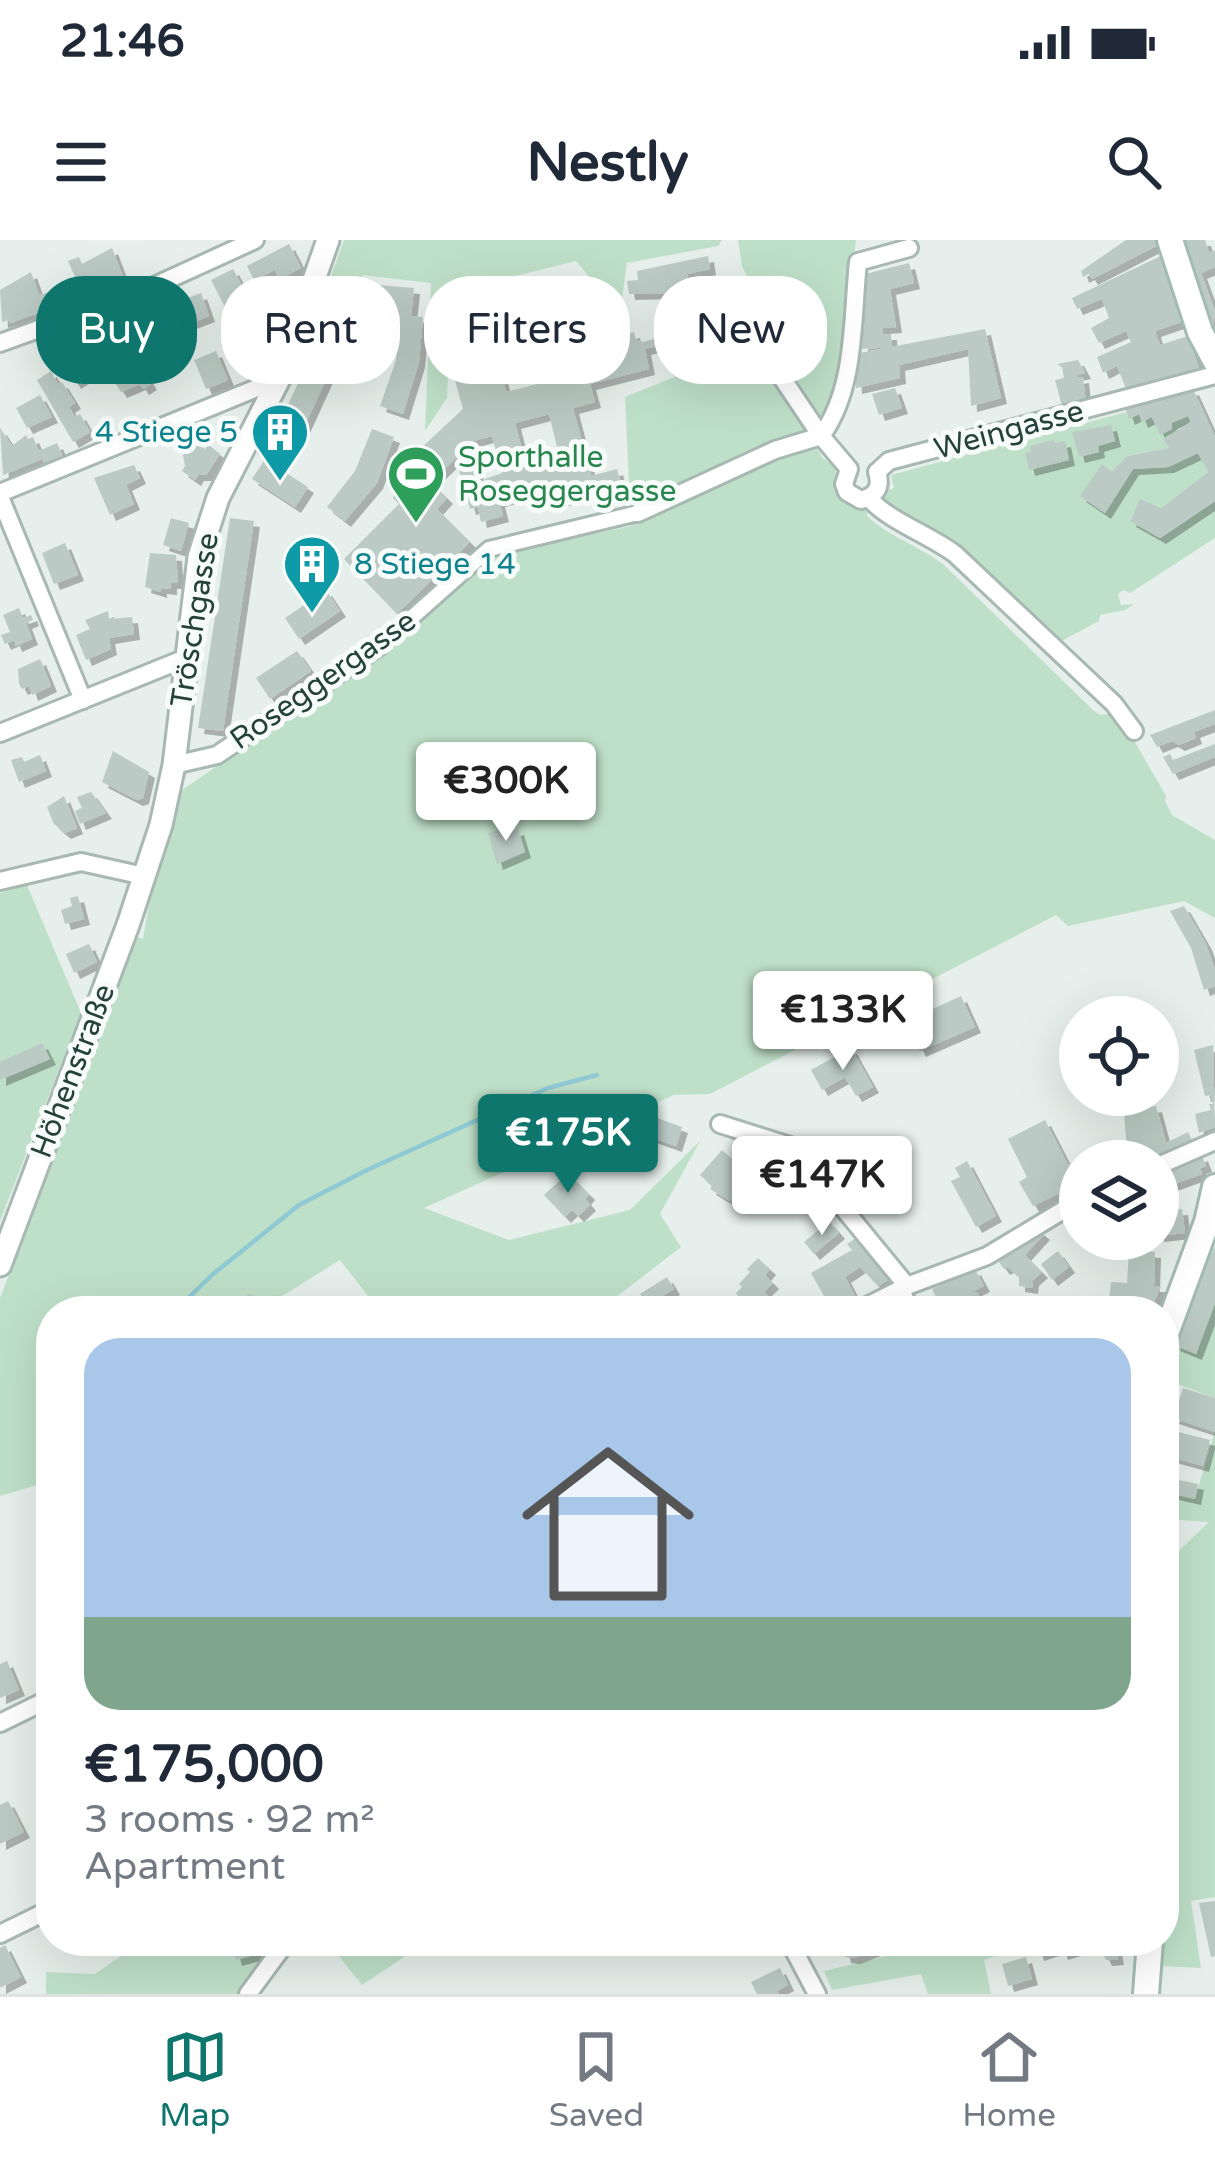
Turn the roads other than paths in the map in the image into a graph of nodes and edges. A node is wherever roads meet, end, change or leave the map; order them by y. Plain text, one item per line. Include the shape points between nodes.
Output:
1 (255, 240) edge
2 (328, 240) edge
3 (1170, 240) edge
4 (909, 248) dead end
5 (315, 276) edge
6 (0, 343) edge
7 (1215, 360) edge
8 (1215, 376) edge
9 (267, 384) edge
10 (276, 384) edge
11 (786, 384) edge
12 (821, 436) junction
13 (849, 469) junction
14 (877, 472) junction
15 (0, 495) edge
16 (869, 498) junction
17 (638, 514) joint
18 (381, 645) joint
19 (186, 658) junction
20 (83, 700) junction
21 (1134, 731) dead end
22 (0, 733) edge
23 (174, 765) junction
24 (144, 876) junction
25 (0, 881) edge
26 (720, 1124) dead end
27 (1215, 1141) edge
28 (1179, 1157) edge
29 (1215, 1187) edge
30 (1059, 1213) edge
31 (0, 1265) edge
32 (904, 1288) junction
33 (888, 1296) edge
34 (906, 1296) edge
35 (1179, 1299) edge
36 (36, 1706) edge
37 (0, 1723) edge
38 (36, 1916) edge
39 (0, 1934) edge
40 (276, 1956) edge
41 (797, 1956) edge
42 (1149, 1956) edge
43 (248, 1994) edge
44 (817, 1994) edge
45 (1146, 1994) edge

1 - 6 street
2 - 5 street, Tröschgasse
3 - 7 main road
4 - 12 street via 858,262 844,387
8 - 14 street, Weingasse via 890,461
9 - 15 street
10 - 19 street, Tröschgasse via 218,498 199,556
11 - 12 street
12 - 13 street
12 - 17 street, Roseggergasse
13 - 14 street via 869,465
13 - 16 street via 847,492
14 - 16 street via 879,487
15 - 20 street
16 - 21 street via 955,554
17 - 18 street, Roseggergasse via 489,549
18 - 23 street, Roseggergasse via 217,755
19 - 20 street
19 - 23 street, Tröschgasse
20 - 22 street
23 - 24 street, Tröschgasse
24 - 25 street via 82,862
24 - 31 street, Höhenstraße
26 - 32 street via 793,1147
27 - 28 street
29 - 35 main road
30 - 32 street via 987,1256
32 - 33 street
32 - 34 street
36 - 37 street
38 - 39 street
40 - 43 street
41 - 44 street
42 - 45 main road

